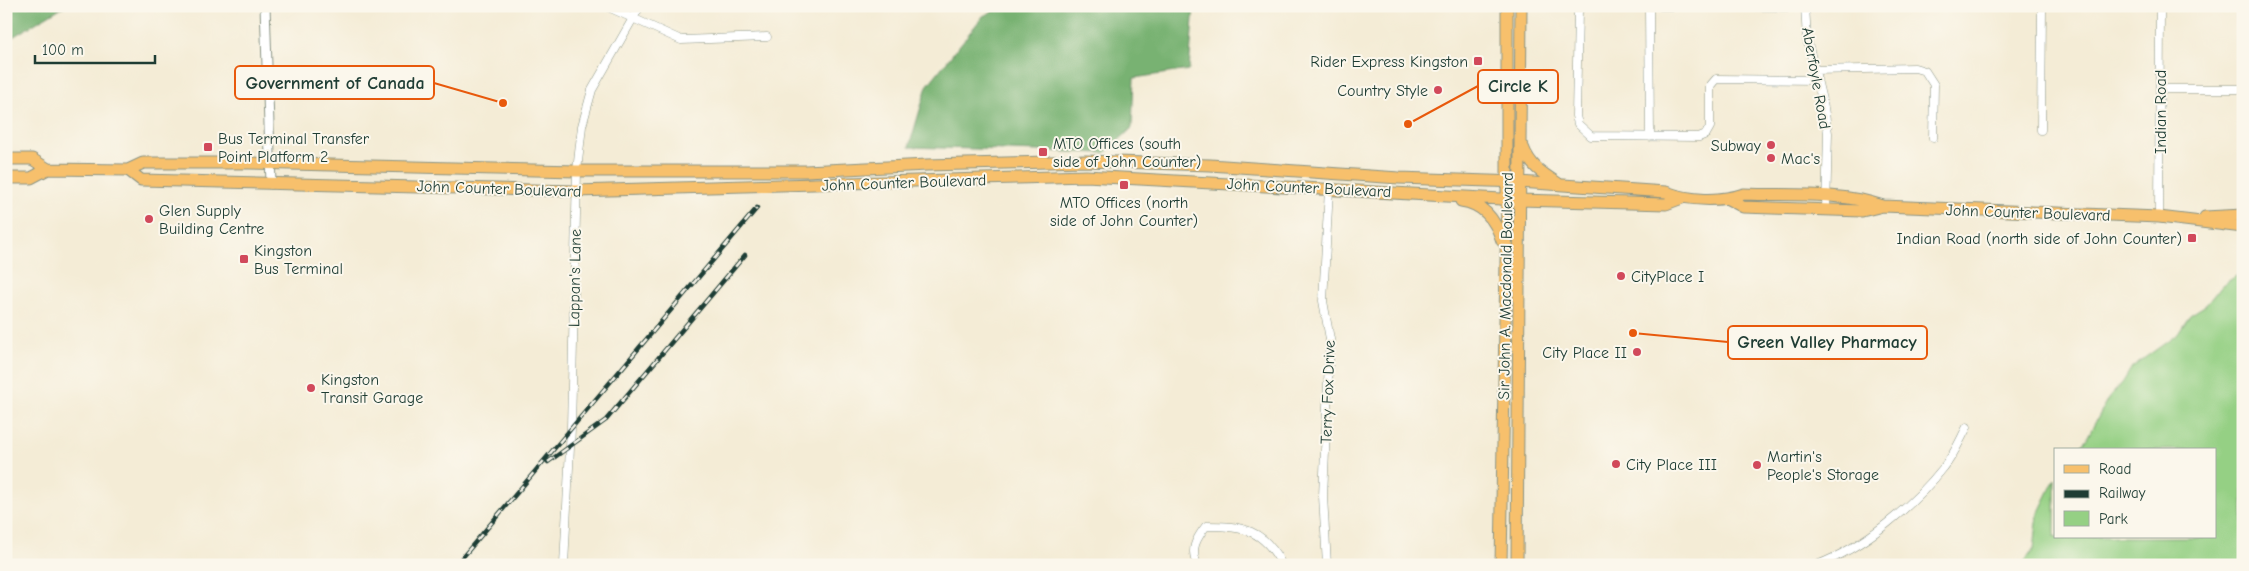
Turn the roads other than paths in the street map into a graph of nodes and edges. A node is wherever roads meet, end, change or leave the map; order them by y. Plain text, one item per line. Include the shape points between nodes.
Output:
1 (265, 6) edge
2 (606, 6) edge
3 (640, 6) edge
4 (1507, 6) edge
5 (1521, 6) edge
6 (1584, 6) edge
7 (1649, 6) edge
8 (1661, 6) edge
9 (2042, 6) edge
10 (2160, 6) edge
11 (1805, 7) edge
12 (632, 18) junction
13 (768, 37) dead end
14 (1814, 70) junction
15 (1816, 80) junction
16 (2160, 89) junction
17 (2243, 89) edge
18 (2041, 130) dead end
19 (1650, 137) junction
20 (1933, 138) dead end
21 (1520, 140) junction
22 (6, 159) edge
23 (270, 164) junction
24 (48, 169) junction
25 (128, 170) junction
26 (577, 171) junction
27 (6, 178) edge
28 (1507, 182) junction
29 (1520, 182) junction
30 (271, 184) junction
31 (1561, 186) junction
32 (1329, 189) junction
33 (576, 191) junction
34 (1426, 194) junction
35 (1826, 197) junction
36 (1682, 198) junction
37 (1728, 199) junction
38 (1507, 200) junction
39 (1519, 200) junction
40 (1883, 206) junction
41 (1826, 210) junction
42 (2243, 215) edge
43 (2159, 217) junction
44 (2173, 218) junction
45 (2243, 228) edge
46 (1504, 248) junction
47 (1968, 427) dead end
48 (564, 565) edge
49 (1197, 565) edge
50 (1282, 565) edge
51 (1327, 565) edge
52 (1501, 565) edge
53 (1517, 565) edge
54 (1817, 565) edge

1 - 23 street
2 - 12 street
3 - 12 street, Lappan's Lane
4 - 28 main road, Sir John A. Macdonald Boulevard
5 - 21 main road, Sir John A. Macdonald Boulevard
6 - 19 street via 1578,10 1578,124 1591,136
7 - 19 street
8 - 11 street
9 - 18 street
10 - 16 street, Indian Road
11 - 14 street, Aberfoyle Road
12 - 13 street via 681,40
12 - 26 street, Lappan's Lane via 592,90 582,126
14 - 15 street, Aberfoyle Road
14 - 20 street via 1915,68 1925,71 1934,85
15 - 19 street via 1716,79 1710,86 1710,127 1706,134 1699,137
15 - 35 street, Aberfoyle Road via 1828,133
16 - 17 street
16 - 43 street, Indian Road
21 - 29 main road, Sir John A. Macdonald Boulevard
21 - 31 main road via 1535,169
22 - 24 main road, John Counter Boulevard via 32,159
23 - 25 main road, John Counter Boulevard via 143,163
23 - 26 main road, John Counter Boulevard
23 - 30 street
24 - 25 main road, John Counter Boulevard
24 - 27 main road, John Counter Boulevard via 31,178
25 - 30 main road, John Counter Boulevard via 141,180
26 - 28 main road, John Counter Boulevard via 806,171 1086,160
26 - 33 street, Lappan's Lane
28 - 29 main road, John Counter Boulevard
28 - 38 main road, Sir John A. Macdonald Boulevard
29 - 31 main road, John Counter Boulevard
29 - 39 main road, Sir John A. Macdonald Boulevard
30 - 33 main road, John Counter Boulevard
31 - 36 main road, John Counter Boulevard via 1666,192
32 - 33 main road, John Counter Boulevard via 1086,176
32 - 34 main road, John Counter Boulevard
32 - 51 street, Terry Fox Drive via 1323,301 1330,339 1323,496
33 - 48 street, Lappan's Lane via 571,428
34 - 38 main road, John Counter Boulevard
34 - 46 main road via 1470,202 1488,213 1498,226
35 - 37 main road, John Counter Boulevard via 1744,194
35 - 40 main road, John Counter Boulevard via 1863,199
35 - 41 street, Aberfoyle Road
36 - 37 main road, John Counter Boulevard
36 - 39 main road, John Counter Boulevard via 1666,204
37 - 41 main road, John Counter Boulevard via 1743,207
38 - 39 main road, John Counter Boulevard
38 - 46 main road, Sir John A. Macdonald Boulevard
39 - 53 main road, Sir John A. Macdonald Boulevard
40 - 41 main road, John Counter Boulevard via 1862,211
40 - 43 main road, John Counter Boulevard
42 - 44 main road, John Counter Boulevard
43 - 44 main road, John Counter Boulevard
44 - 45 main road, John Counter Boulevard
46 - 52 main road, Sir John A. Macdonald Boulevard
47 - 54 street via 1946,465 1918,497 1869,537
49 - 50 street via 1192,554 1197,538 1206,526 1237,526 1260,537

